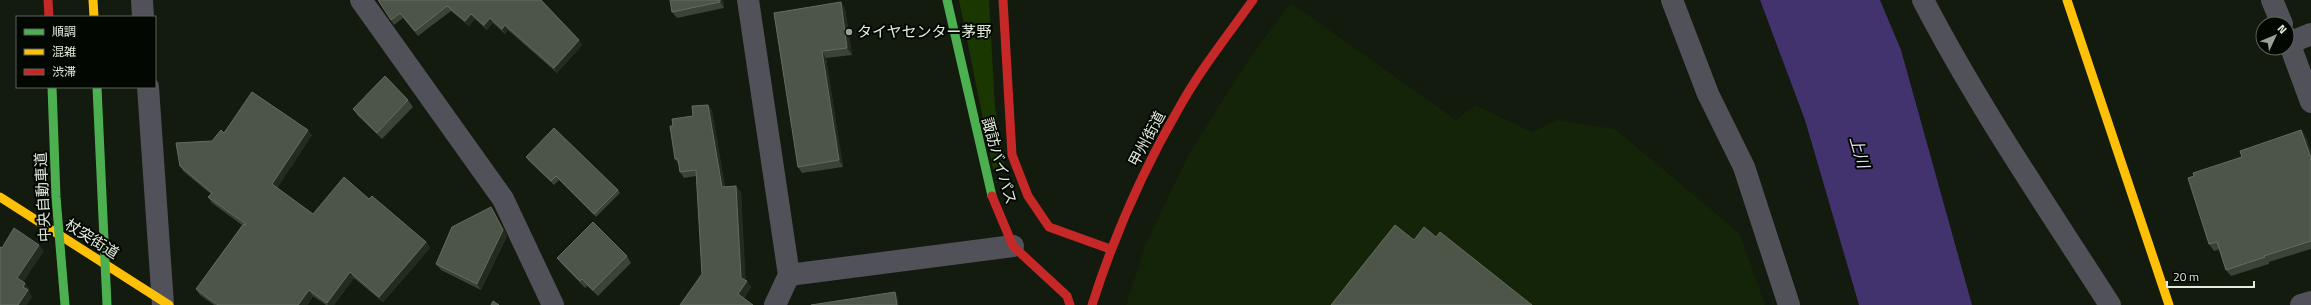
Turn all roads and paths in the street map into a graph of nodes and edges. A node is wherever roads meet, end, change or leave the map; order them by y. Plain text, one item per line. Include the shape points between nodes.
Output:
1 (48, 0) edge
2 (93, 0) edge
3 (142, 0) edge
4 (361, 0) edge
5 (748, 0) edge
6 (947, 0) edge
7 (1003, 0) edge
8 (1253, 0) edge
9 (1672, 0) edge
10 (1923, 0) edge
11 (2067, 0) edge
12 (2272, 0) edge
13 (49, 16) edge
14 (94, 16) edge
15 (143, 16) edge
16 (2278, 16) edge
17 (2311, 34) edge
18 (2295, 35) edge
19 (2294, 56) edge
20 (52, 88) edge
21 (97, 88) edge
22 (148, 88) edge
23 (2311, 102) edge
24 (0, 197) edge
25 (1013, 246) junction
26 (1110, 249) junction
27 (789, 275) junction
28 (2311, 302) edge
29 (164, 303) edge
30 (65, 305) edge
31 (107, 305) edge
32 (553, 305) edge
33 (775, 305) edge
34 (1070, 305) edge
35 (1092, 305) edge
36 (1789, 305) edge
37 (2110, 305) edge
38 (2169, 305) edge
39 (2301, 305) edge

1 - 13 main road
2 - 14 main road
3 - 15 street
4 - 32 street via 502,199
5 - 27 street
6 - 25 main road, 諏訪バイパス via 991,193
7 - 26 main road, 諏訪バイパス via 1012,155 1028,196 1049,227
8 - 26 main road, 甲州街道 via 1220,44 1179,108 1142,178
9 - 36 street via 1708,94 1744,167
10 - 37 street via 1944,40 2004,138
11 - 38 main road
12 - 16 street
17 - 18 street
19 - 23 street
20 - 30 main road, 中央自動車道, bridge via 56,197
21 - 31 main road, bridge
22 - 29 street
24 - 29 main road, 杖突街道
25 - 27 street
25 - 34 main road, 諏訪バイパス via 1067,296
26 - 35 main road, 甲州街道
27 - 33 street
28 - 39 street

